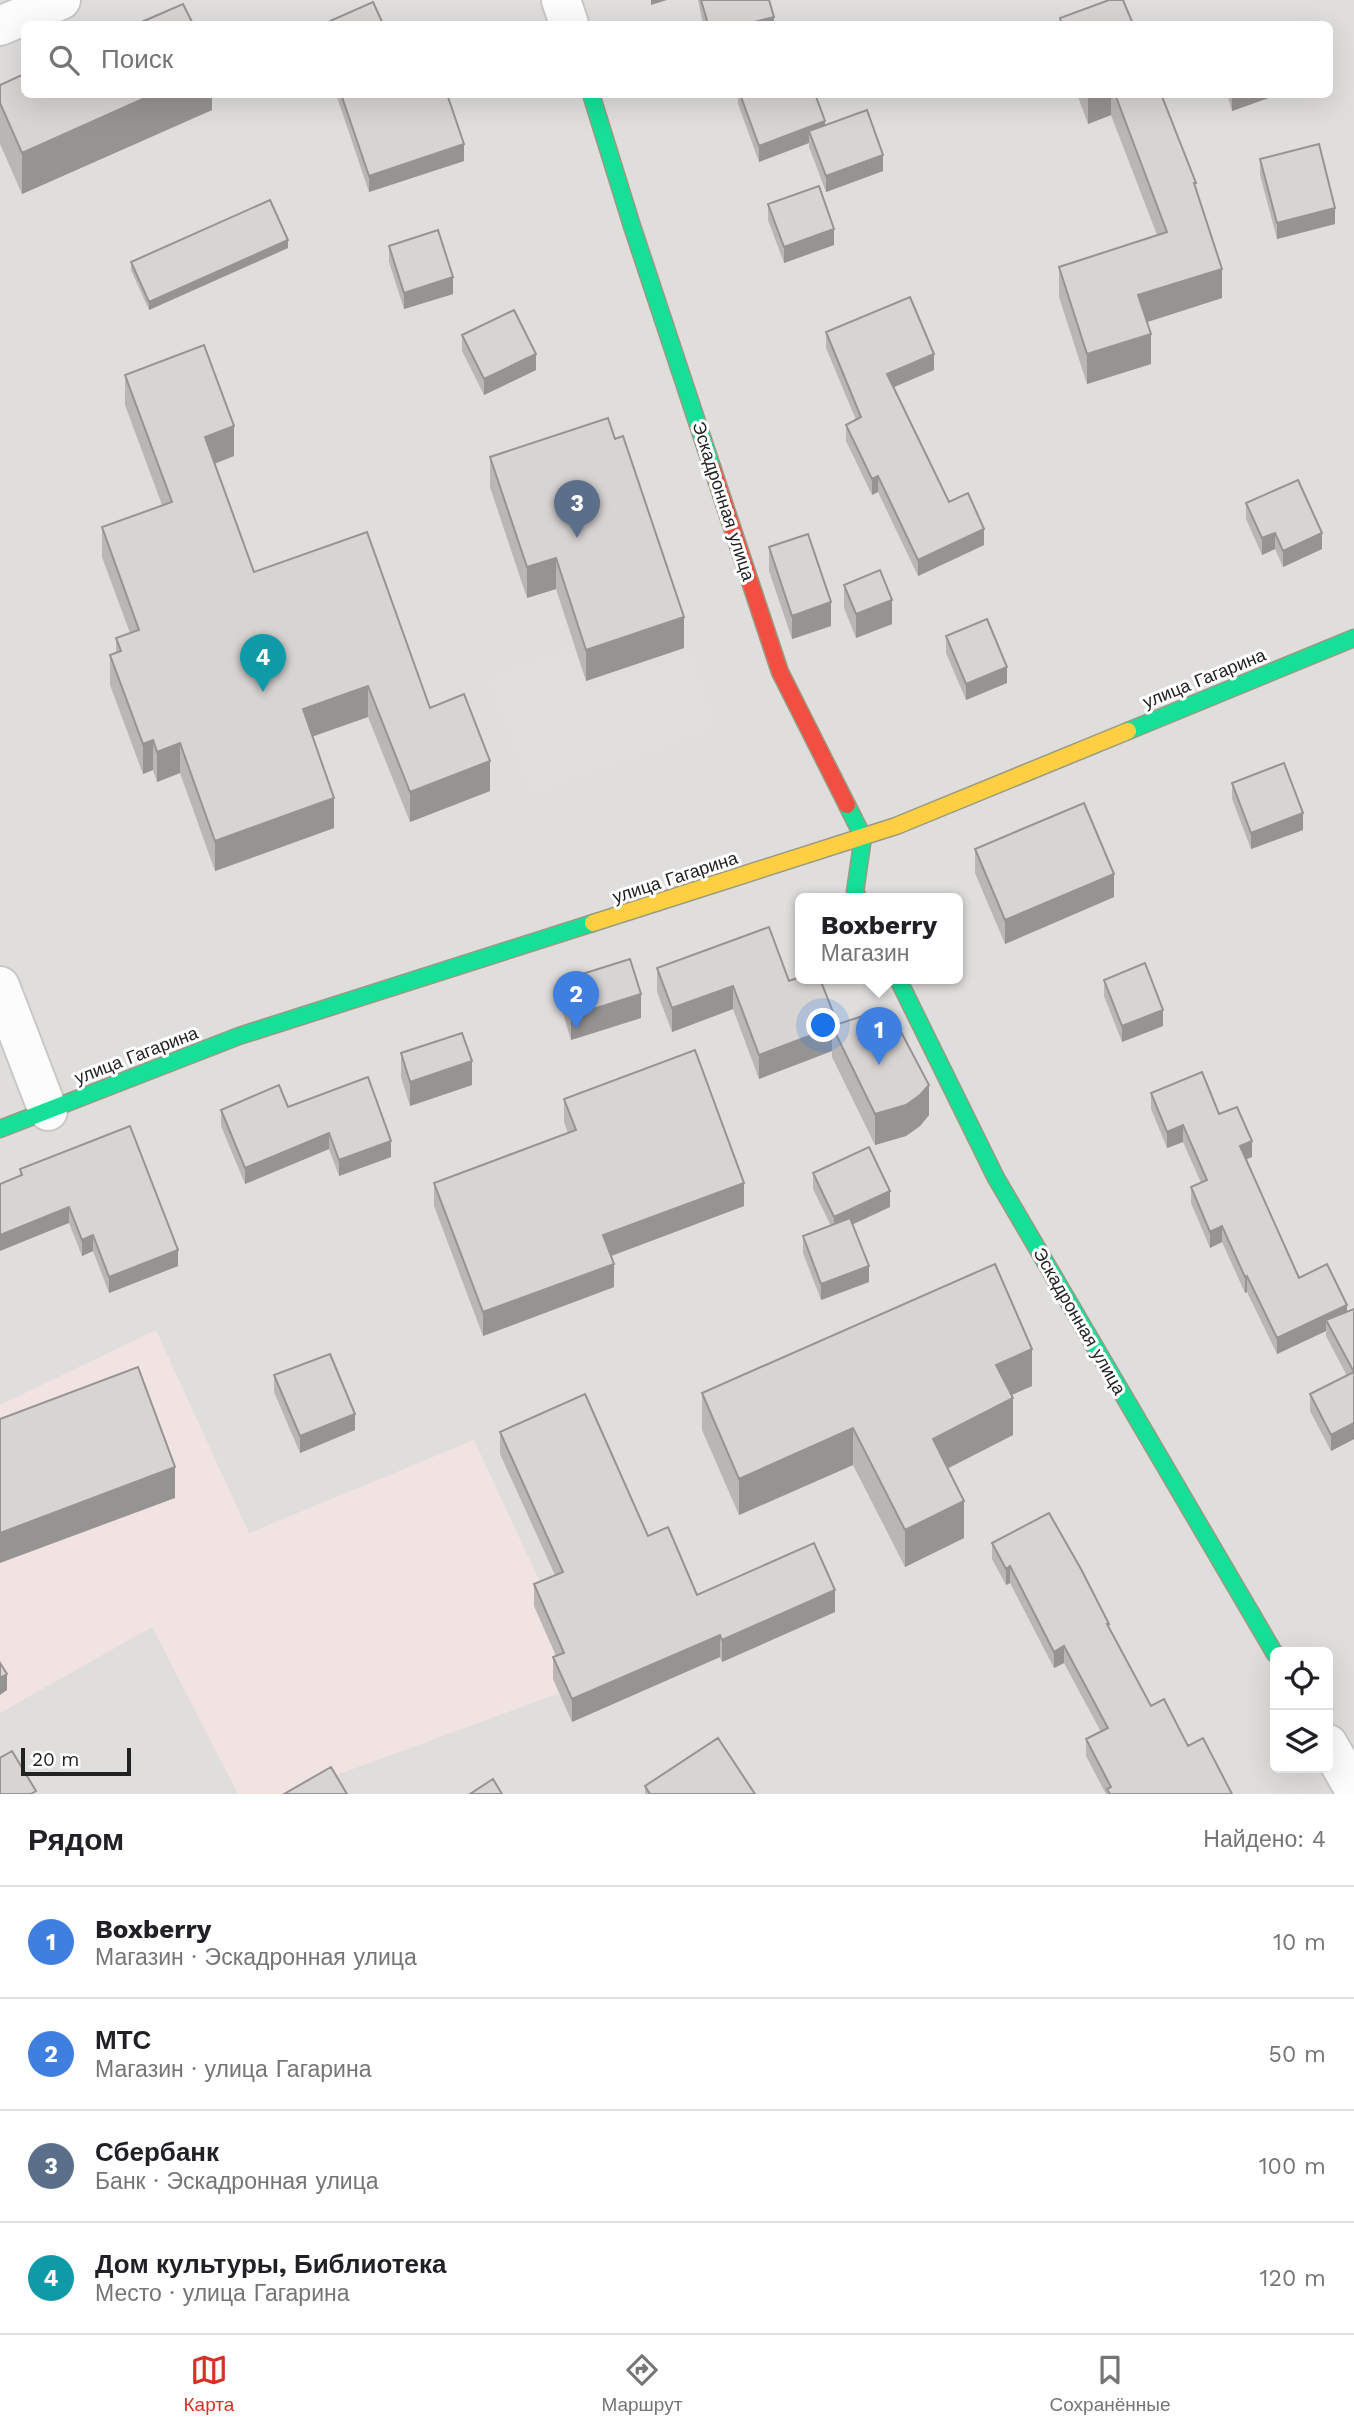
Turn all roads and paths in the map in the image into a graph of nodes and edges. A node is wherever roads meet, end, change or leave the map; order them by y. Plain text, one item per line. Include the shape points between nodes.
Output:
1 (61, 0) edge
2 (562, 0) edge
3 (568, 21) edge
4 (0, 26) edge
5 (592, 98) edge
6 (1354, 638) edge
7 (863, 837) junction
8 (856, 893) edge
9 (900, 984) edge
10 (0, 986) edge
11 (48, 1111) junction
12 (0, 1129) edge
13 (1271, 1647) edge
14 (1333, 1753) edge
15 (1354, 1789) edge

1 - 4 street
2 - 3 street
5 - 7 street, Эскадронная улица via 780,672
6 - 7 street, улица Гагарина
7 - 8 street
7 - 11 street, улица Гагарина via 239,1036
9 - 13 street, Эскадронная улица via 996,1178
10 - 11 street
11 - 12 street, улица Гагарина
14 - 15 street

